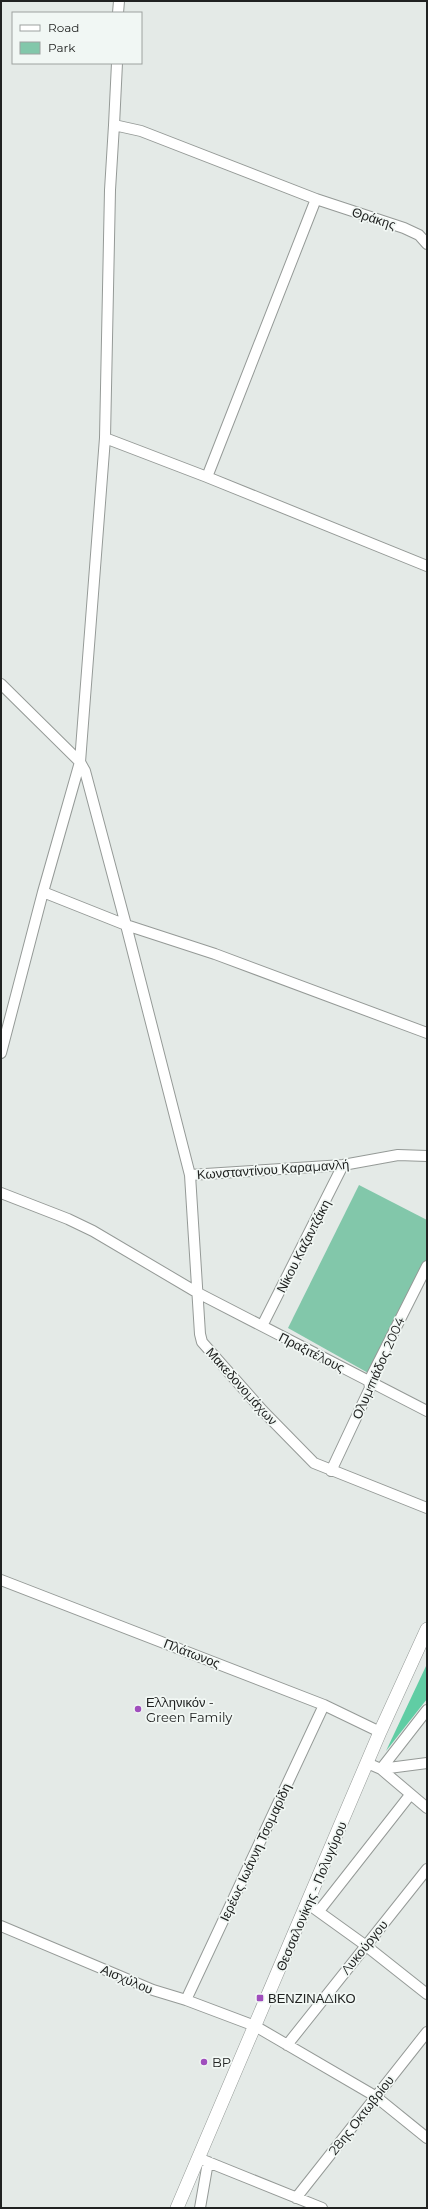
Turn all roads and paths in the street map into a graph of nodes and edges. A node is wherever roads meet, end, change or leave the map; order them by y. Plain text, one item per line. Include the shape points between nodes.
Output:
1 (119, 1) edge
2 (118, 12) edge
3 (117, 64) edge
4 (114, 125) junction
5 (316, 199) junction
6 (427, 244) edge
7 (105, 438) junction
8 (207, 478) junction
9 (427, 566) edge
10 (1, 684) edge
11 (80, 762) junction
12 (43, 892) junction
13 (126, 924) junction
14 (427, 1033) edge
15 (1, 1053) edge
16 (427, 1156) edge
17 (343, 1165) junction
18 (190, 1175) junction
19 (1, 1193) edge
20 (427, 1266) edge
21 (198, 1293) junction
22 (262, 1326) junction
23 (369, 1381) junction
24 (427, 1411) edge
25 (331, 1471) junction
26 (427, 1508) edge
27 (1, 1580) edge
28 (427, 1629) edge
29 (324, 1705) junction
30 (427, 1710) edge
31 (380, 1732) junction
32 (367, 1763) junction
33 (427, 1763) edge
34 (381, 1769) junction
35 (410, 1795) junction
36 (427, 1808) edge
37 (427, 1869) edge
38 (308, 1904) junction
39 (319, 1911) junction
40 (1, 1926) edge
41 (365, 1945) junction
42 (427, 1994) edge
43 (186, 2000) junction
44 (255, 2026) junction
45 (427, 2032) edge
46 (287, 2045) junction
47 (375, 2096) junction
48 (427, 2138) edge
49 (203, 2160) junction
50 (296, 2198) junction
51 (311, 2206) edge
52 (177, 2208) edge
53 (200, 2208) edge
54 (322, 2208) edge

1 - 2 street
3 - 4 street
4 - 5 street, Θράκης via 140,131
4 - 7 street
5 - 6 street, Θράκης via 409,230 420,235
5 - 8 street
7 - 8 street
7 - 11 street
8 - 9 street
10 - 11 street
11 - 12 street
11 - 13 street, Μακεδονομάχων via 85,771
12 - 13 street
12 - 15 street
13 - 14 street
13 - 18 street, Μακεδονομάχων
16 - 17 street, Κωνσταντίνου Καραμανλή via 398,1155
17 - 18 street, Κωνσταντίνου Καραμανλή
17 - 22 street, Νίκου Καζαντζάκη
18 - 21 street, Μακεδονομάχων
19 - 21 street, Πραξιτέλους via 93,1231
20 - 23 street, Ολυμπιάδος 2004
21 - 22 street, Πραξιτέλους
21 - 25 street, Μακεδονομάχων via 202,1342 263,1411 314,1463
22 - 23 street, Πραξιτέλους
23 - 24 street, Πραξιτέλους
23 - 25 street, Ολυμπιάδος 2004 via 370,1388
25 - 26 street, Μακεδονομάχων
27 - 29 street, Πλάτωνος
28 - 31 main road, Θεσσαλονίκης - Πολυγύρου
29 - 31 street, Πλάτωνος
29 - 43 street, Ιερέως Ιωάννη Τσομαρίδη
30 - 34 street
31 - 32 main road, Θεσσαλονίκης - Πολυγύρου
32 - 34 street
32 - 38 main road, Θεσσαλονίκης - Πολυγύρου
33 - 34 street
34 - 35 street
35 - 36 street
35 - 39 street
37 - 41 street, Λυκούργου
38 - 39 street
38 - 44 main road, Θεσσαλονίκης - Πολυγύρου
39 - 41 street
40 - 43 street, Αισχύλου via 153,1990
41 - 42 street
41 - 46 street, Λυκούργου
43 - 44 street, Αισχύλου
44 - 46 street, Αισχύλου
44 - 49 main road, Θεσσαλονίκης - Πολυγύρου
45 - 47 street, 28ης Οκτωβρίου
46 - 47 street, Αισχύλου
47 - 48 street, Αισχύλου
47 - 50 street, 28ης Οκτωβρίου
49 - 50 street
49 - 52 main road, Θεσσαλονίκης - Πολυγύρου
49 - 53 street
50 - 51 street
51 - 54 street

